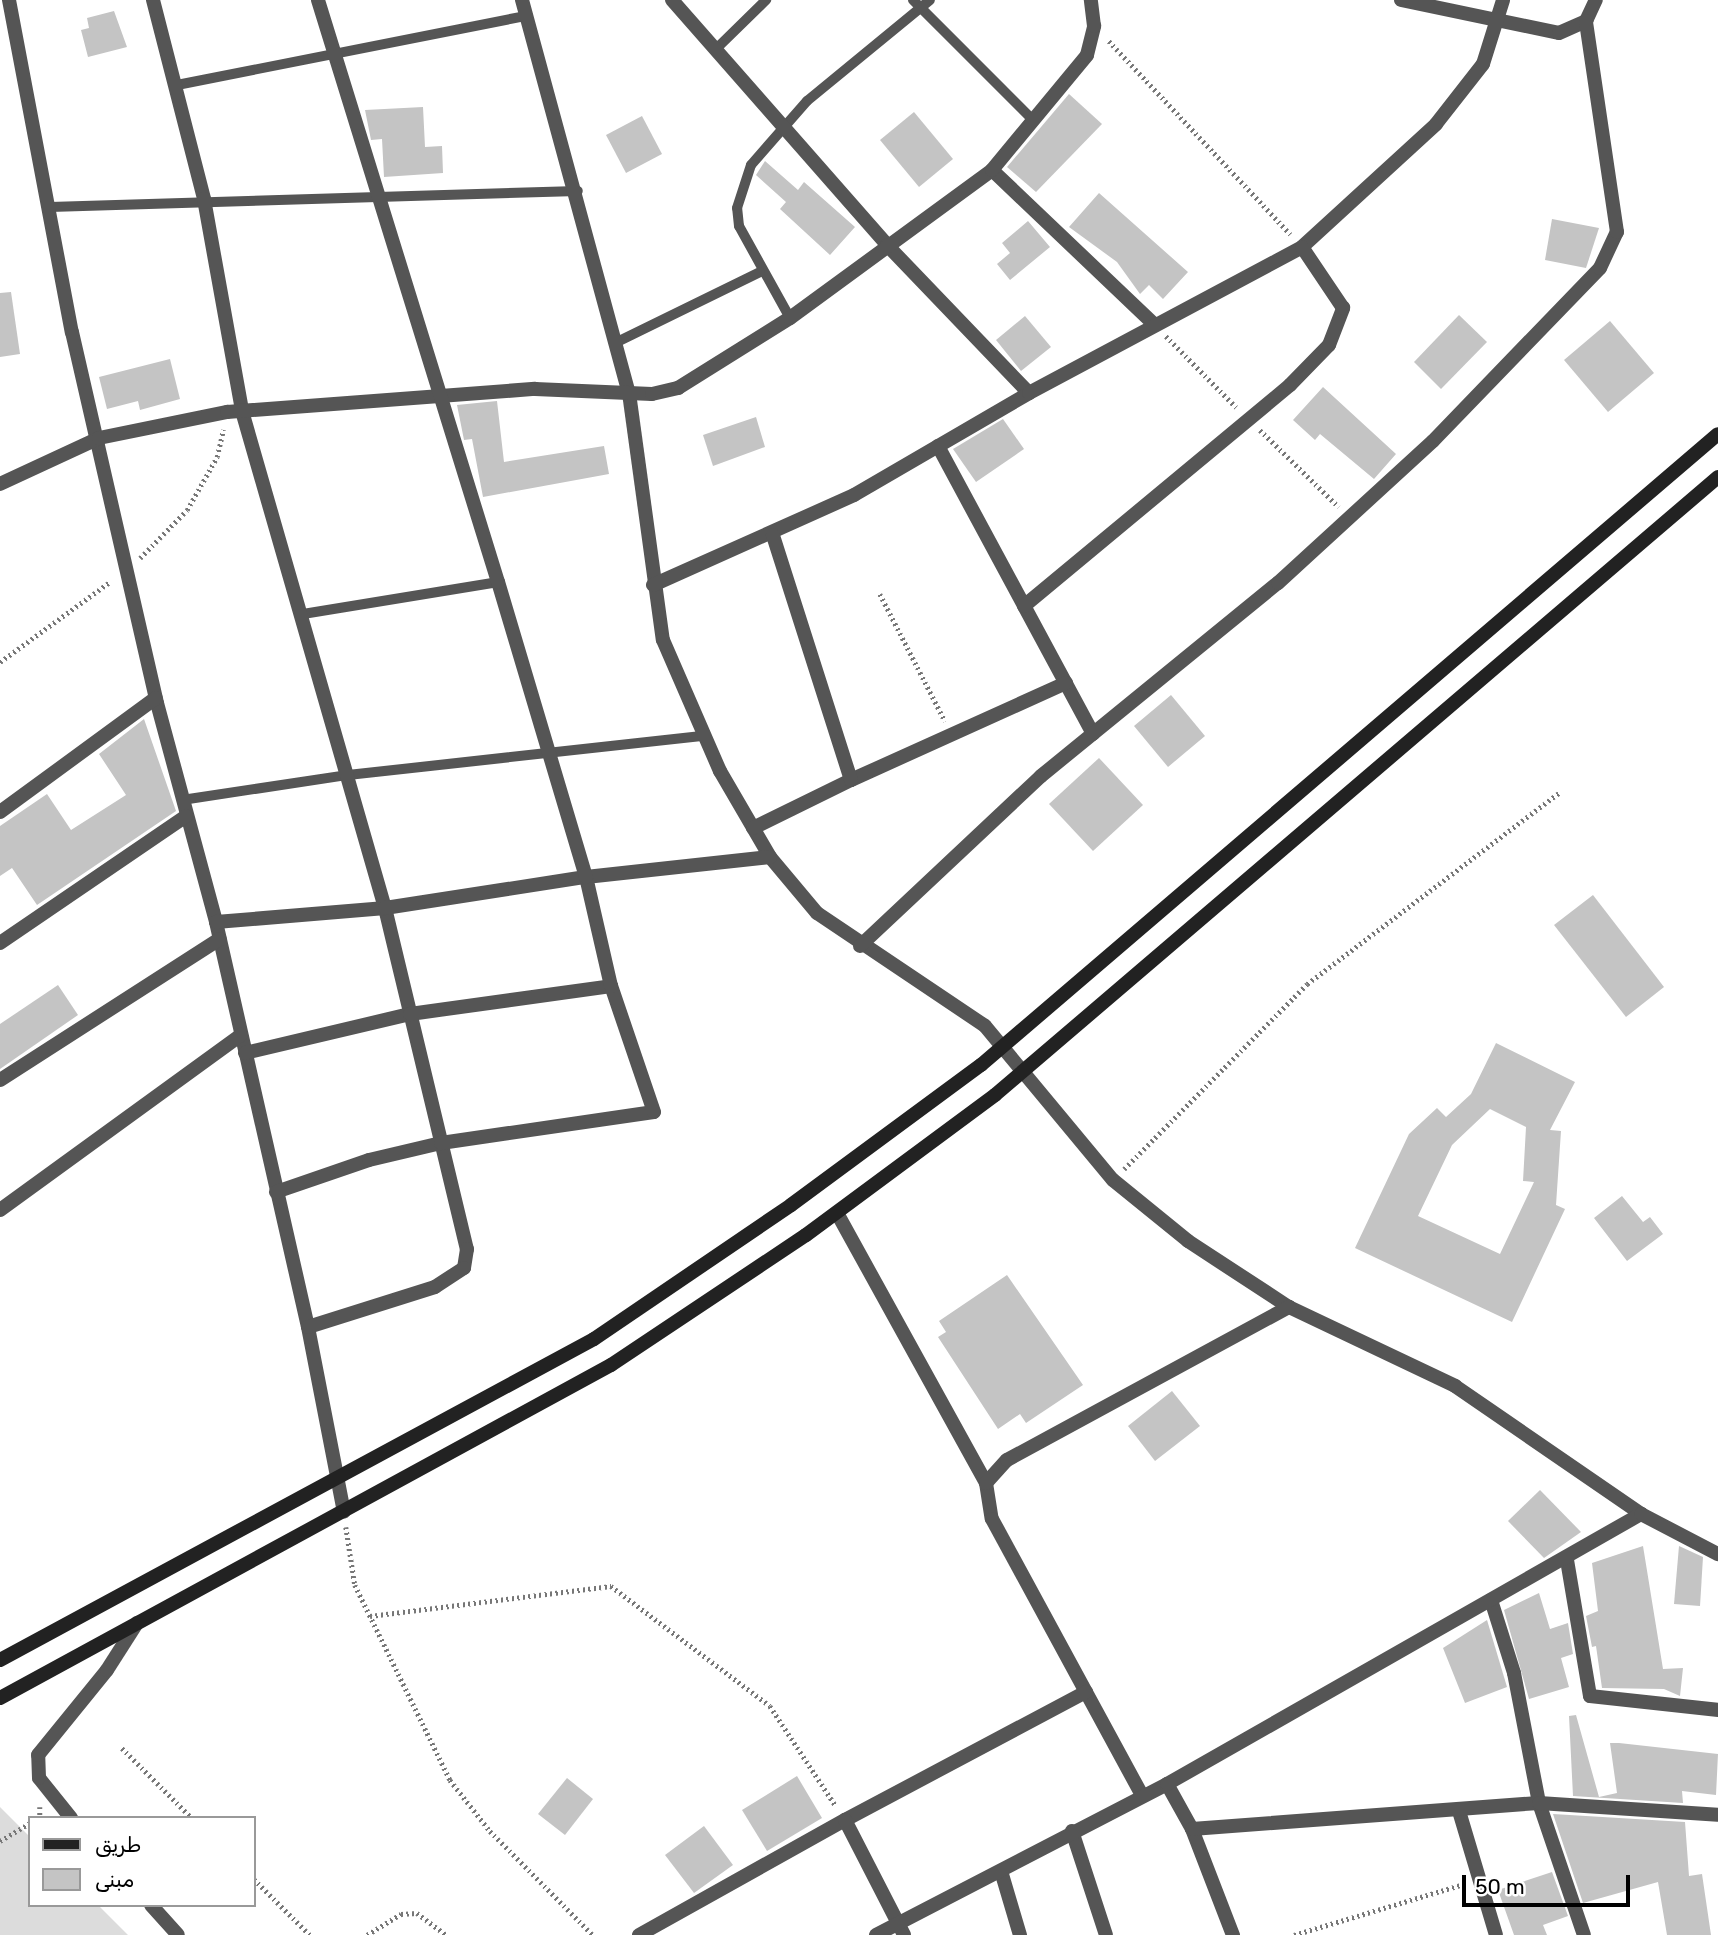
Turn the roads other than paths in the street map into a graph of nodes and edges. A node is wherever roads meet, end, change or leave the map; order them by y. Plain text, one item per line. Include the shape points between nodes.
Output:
1 (9, 0) edge
2 (153, 0) edge
3 (318, 0) edge
4 (522, 0) edge
5 (672, 0) edge
6 (766, 0) edge
7 (930, 0) edge
8 (1091, 0) edge
9 (1401, 0) edge
10 (1503, 0) edge
11 (1596, 0) edge
12 (917, 4) edge
13 (526, 16) junction
14 (1497, 21) junction
15 (1586, 21) junction
16 (717, 48) junction
17 (333, 57) junction
18 (177, 85) junction
19 (1034, 121) junction
20 (781, 126) junction
21 (992, 170) junction
22 (578, 191) junction
23 (378, 194) junction
24 (204, 199) junction
25 (50, 207) junction
26 (887, 246) junction
27 (1302, 247) junction
28 (761, 272) junction
29 (790, 318) junction
30 (1155, 325) junction
31 (615, 343) junction
32 (629, 393) junction
33 (1029, 393) junction
34 (437, 397) junction
35 (242, 411) junction
36 (1718, 435) edge
37 (99, 438) junction
38 (938, 446) junction
39 (1718, 477) edge
40 (0, 484) edge
41 (773, 535) junction
42 (498, 582) junction
43 (653, 585) junction
44 (1024, 606) junction
45 (303, 614) junction
46 (1066, 683) junction
47 (156, 698) junction
48 (1093, 734) junction
49 (704, 736) junction
50 (550, 755) junction
51 (348, 775) junction
52 (851, 780) junction
53 (182, 800) junction
54 (0, 812) edge
55 (186, 816) junction
56 (754, 828) junction
57 (770, 856) junction
58 (586, 877) junction
59 (385, 908) junction
60 (216, 922) junction
61 (220, 939) junction
62 (0, 943) edge
63 (860, 946) junction
64 (611, 986) junction
65 (410, 1014) junction
66 (241, 1035) junction
67 (1002, 1046) junction
68 (245, 1053) junction
69 (1023, 1072) junction
70 (0, 1080) edge
71 (441, 1143) junction
72 (276, 1192) junction
73 (0, 1210) edge
74 (837, 1213) junction
75 (1289, 1307) junction
76 (309, 1327) junction
77 (337, 1478) junction
78 (986, 1483) junction
79 (344, 1512) junction
80 (1641, 1514) junction
81 (1716, 1551) edge
82 (1567, 1560) junction
83 (1491, 1600) junction
84 (137, 1623) junction
85 (0, 1660) edge
86 (1086, 1692) junction
87 (0, 1698) edge
88 (1718, 1710) edge
89 (1167, 1784) junction
90 (1142, 1795) junction
91 (1539, 1803) junction
92 (1459, 1811) junction
93 (1718, 1815) edge
94 (69, 1816) edge
95 (845, 1820) junction
96 (1192, 1829) junction
97 (1072, 1832) junction
98 (1001, 1871) junction
99 (153, 1907) edge
100 (898, 1920) junction
101 (178, 1935) edge
102 (639, 1935) edge
103 (876, 1935) edge
104 (904, 1935) edge
105 (1020, 1935) edge
106 (1106, 1935) edge
107 (1233, 1935) edge
108 (1496, 1935) edge
109 (1584, 1935) edge

1 - 25 street
2 - 18 street
3 - 17 street
4 - 13 street
5 - 16 street
6 - 16 lane
7 - 12 lane
8 - 19 street via 1094,26 1087,55
9 - 14 street
10 - 14 street
11 - 15 street
12 - 19 lane
12 - 20 lane
13 - 17 lane
13 - 22 street
14 - 15 street via 1559,33
14 - 27 street via 1483,64 1436,124
15 - 48 street via 1617,232 1600,268 1433,441 1278,583
16 - 20 street
17 - 18 lane
17 - 23 street
18 - 24 street
19 - 21 street
20 - 26 street
20 - 28 lane via 751,164 737,208
21 - 26 street
21 - 30 street
22 - 23 lane
22 - 31 street
23 - 24 lane
23 - 34 street
24 - 25 lane
24 - 35 street
25 - 37 street via 72,332
26 - 29 street
26 - 33 street
27 - 30 street
27 - 44 street via 1343,308 1329,345 1290,385
28 - 29 lane
28 - 31 lane
29 - 32 street via 678,388
30 - 33 street
31 - 32 street
32 - 34 street via 535,389
32 - 43 street
33 - 38 street
34 - 35 street
34 - 42 street
35 - 37 street
35 - 45 street
36 - 67 street
37 - 40 street
37 - 47 street
38 - 41 street
38 - 44 street
39 - 69 street
41 - 43 street
41 - 52 street
42 - 45 lane
42 - 50 street
43 - 49 street via 663,640
44 - 46 street
45 - 51 street
46 - 48 street
46 - 52 street
47 - 53 street
47 - 54 street
48 - 63 street
49 - 50 lane
49 - 56 street
50 - 51 lane
50 - 58 street
51 - 53 lane
51 - 59 street
52 - 56 street
53 - 55 street
55 - 60 street
55 - 62 street
56 - 57 street
57 - 58 street
57 - 63 street via 817,913
58 - 59 street
58 - 64 street
59 - 60 street
59 - 65 street
60 - 61 street
61 - 66 street
61 - 70 street
63 - 67 street via 951,999
64 - 65 street
64 - 71 street via 654,1112
65 - 68 street
65 - 71 street
66 - 68 street
66 - 73 street
67 - 69 street
67 - 77 street via 802,1198 594,1339
68 - 72 street
69 - 74 street
69 - 75 street via 1114,1180 1188,1241
71 - 72 street via 369,1160
71 - 76 street via 467,1249 464,1268 398,1301
72 - 76 street
74 - 78 street
74 - 79 street via 611,1364
75 - 78 street via 1007,1460
75 - 80 street via 1455,1386
76 - 77 street
77 - 79 street
77 - 85 street
78 - 86 street via 992,1519
79 - 84 street
80 - 81 street
80 - 82 street
82 - 83 street
82 - 88 street via 1590,1696
83 - 89 street
83 - 91 street via 1514,1673
84 - 87 street
84 - 94 street via 107,1670 38,1755 39,1778
86 - 90 street
86 - 95 street
89 - 90 street
89 - 96 street
90 - 97 street
91 - 92 street
91 - 93 street
91 - 109 street
92 - 96 street
92 - 108 street
95 - 100 street
95 - 102 street
96 - 107 street
97 - 98 street
97 - 106 street
98 - 100 street
98 - 105 street
99 - 101 street
100 - 103 street
100 - 104 street

